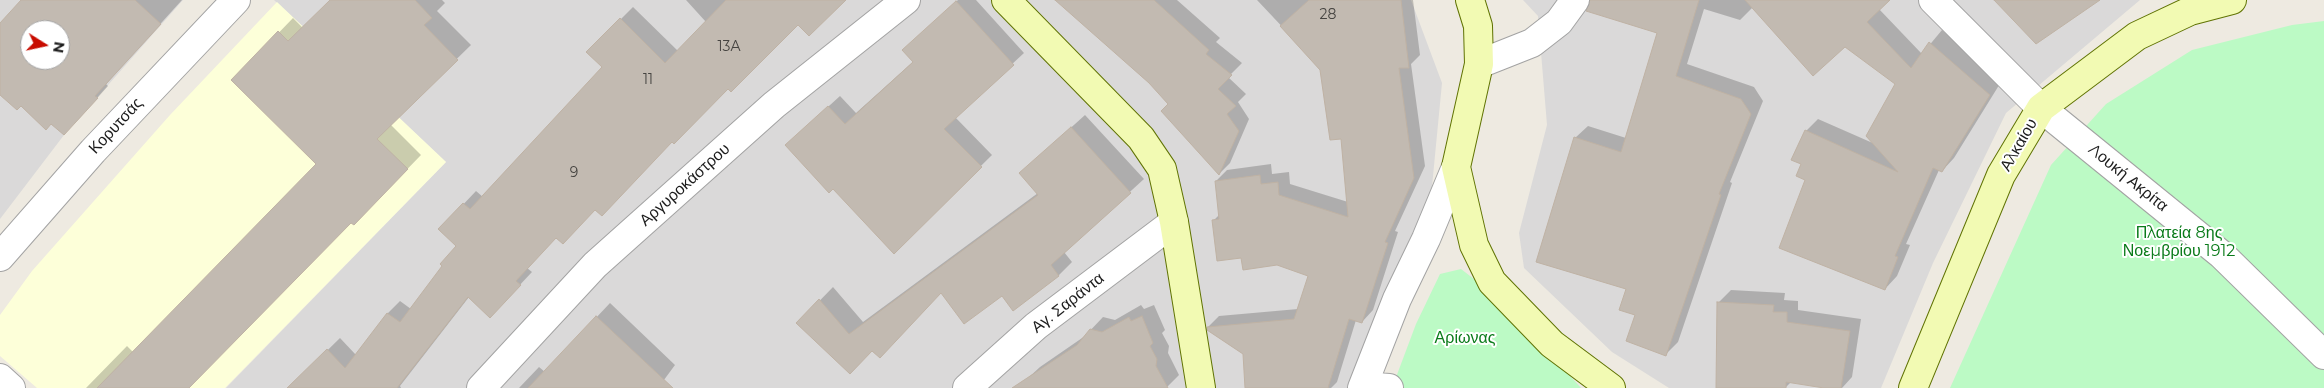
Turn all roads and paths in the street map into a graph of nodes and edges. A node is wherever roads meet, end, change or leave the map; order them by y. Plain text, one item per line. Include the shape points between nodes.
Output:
1 (236, 0) edge
2 (906, 0) edge
3 (1006, 0) edge
4 (1470, 0) edge
5 (1575, 0) edge
6 (1934, 0) edge
7 (2232, 0) edge
8 (1479, 64) junction
9 (2041, 108) junction
10 (1456, 167) junction
11 (1174, 222) junction
12 (0, 257) edge
13 (2324, 355) edge
14 (0, 378) edge
15 (1371, 387) edge
16 (12, 388) edge
17 (481, 388) edge
18 (967, 388) edge
19 (1201, 388) edge
20 (1611, 388) edge
21 (1912, 388) edge

1 - 12 street, Κορυτσάς via 92,151
2 - 17 street, Αργυροκάστρου via 774,105 595,265
3 - 11 street via 1141,138 1162,169
4 - 8 street via 1478,26
5 - 8 street via 1559,22 1532,43
6 - 9 street, Λουκή Ακρίτα
7 - 9 street, Αλκαίου via 2190,11 2137,36
8 - 10 street
9 - 13 street, Λουκή Ακρίτα via 2222,255
9 - 21 street, Αλκαίου via 2001,175
10 - 15 street via 1396,299
10 - 20 street via 1474,244 1492,282 1552,344
11 - 18 street, Αγ. Σαράντα via 1036,326
11 - 19 street
14 - 16 street

